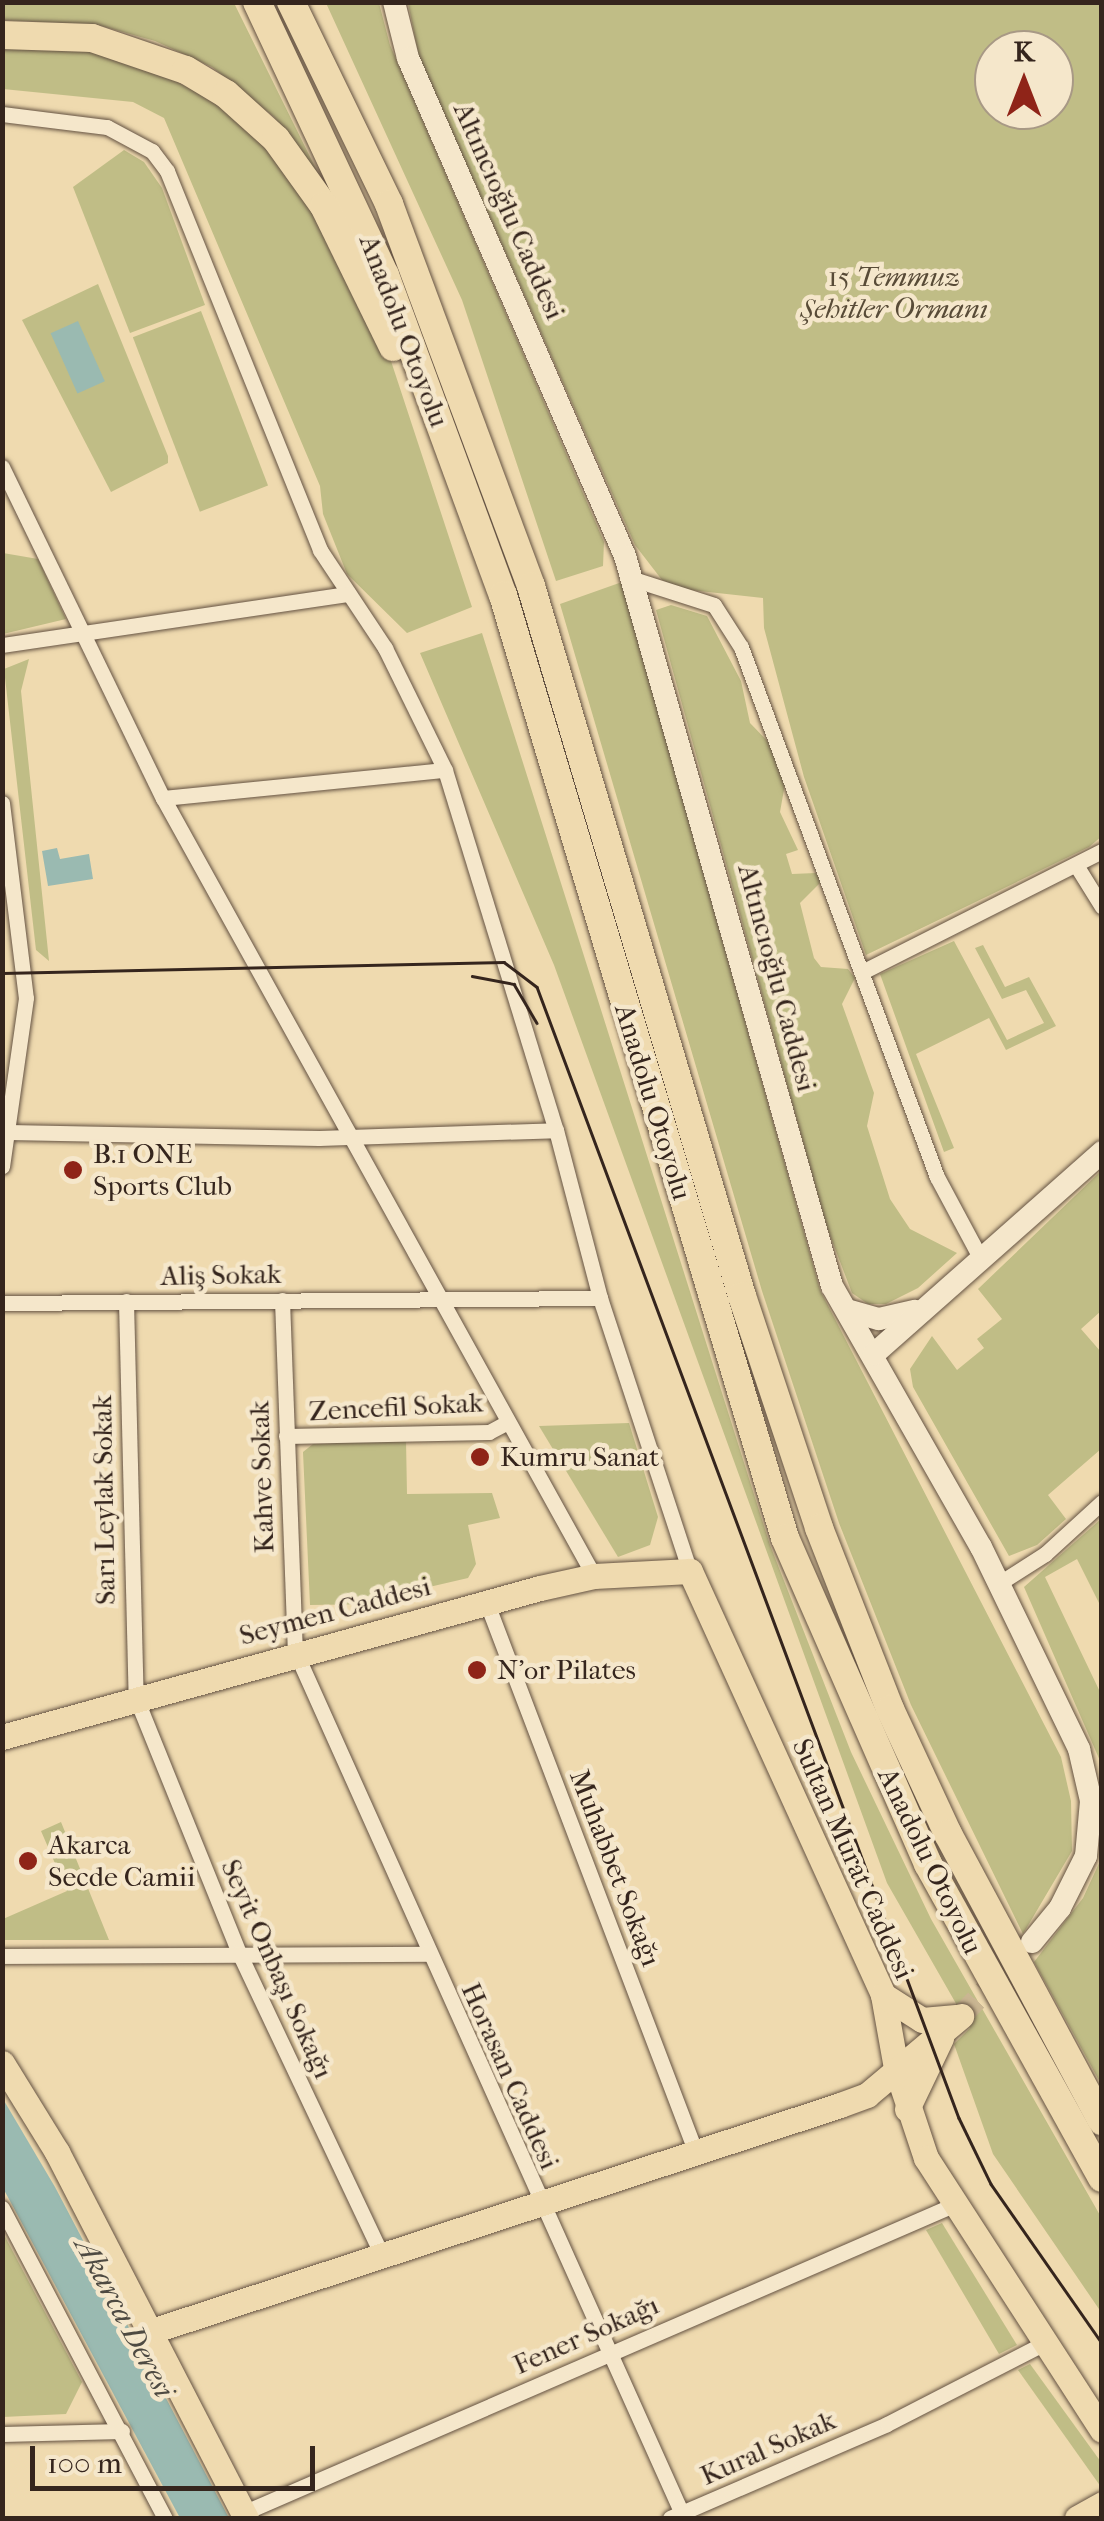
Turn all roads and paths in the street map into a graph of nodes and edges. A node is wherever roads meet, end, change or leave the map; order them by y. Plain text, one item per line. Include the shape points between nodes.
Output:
1 (257, 2) edge
2 (295, 2) edge
3 (394, 2) edge
4 (2, 35) edge
5 (2, 114) edge
6 (442, 426) junction
7 (2, 466) edge
8 (632, 580) junction
9 (348, 594) junction
10 (81, 630) junction
11 (2, 645) edge
12 (444, 770) junction
13 (162, 798) junction
14 (2, 803) edge
15 (1102, 851) edge
16 (1076, 866) junction
17 (1102, 907) edge
18 (862, 972) junction
19 (556, 1130) junction
20 (8, 1132) junction
21 (345, 1136) junction
22 (1102, 1152) edge
23 (2, 1166) edge
24 (982, 1261) junction
25 (600, 1298) junction
26 (441, 1299) junction
27 (282, 1300) junction
28 (126, 1301) junction
29 (2, 1302) edge
30 (847, 1310) junction
31 (918, 1310) junction
32 (878, 1362) junction
33 (508, 1422) junction
34 (286, 1436) junction
35 (1102, 1502) edge
36 (690, 1572) junction
37 (594, 1576) junction
38 (998, 1584) junction
39 (486, 1601) junction
40 (295, 1652) junction
41 (136, 1698) junction
42 (2, 1737) edge
43 (1032, 1942) dead end
44 (240, 1954) junction
45 (429, 1954) junction
46 (2, 1956) edge
47 (882, 1994) junction
48 (961, 2016) junction
49 (2, 2064) edge
50 (896, 2068) junction
51 (908, 2110) junction
52 (1102, 2122) edge
53 (696, 2153) junction
54 (1102, 2178) edge
55 (540, 2205) junction
56 (951, 2206) junction
57 (2, 2208) edge
58 (382, 2256) junction
59 (152, 2331) junction
60 (1041, 2345) junction
61 (610, 2352) junction
62 (1102, 2430) edge
63 (122, 2431) junction
64 (2, 2434) edge
65 (1102, 2504) edge
66 (245, 2516) edge
67 (678, 2517) edge
68 (165, 2518) edge
69 (1077, 2518) edge

1 - 6 highway, Anadolu Otoyolu via 385,276
2 - 52 highway, Anadolu Otoyolu via 451,357 532,586 754,1334 819,1528 940,1816
3 - 8 street, Altıncıoğlu Caddesi via 408,58
4 - 6 highway via 92,38 135,49 186,70 251,115 324,206 353,254 404,372
5 - 9 street via 107,126 152,151 167,171 320,550
6 - 54 highway, Anadolu Otoyolu via 504,595 785,1538 928,1864
7 - 10 street
8 - 18 street via 714,604 741,648
8 - 30 street, Altıncıoğlu Caddesi via 812,1224
9 - 10 street
9 - 12 street via 386,648
10 - 11 street
10 - 13 street
12 - 13 street
12 - 19 street
13 - 21 street
14 - 20 street via 26,998
15 - 16 street
16 - 17 street
16 - 18 street
18 - 24 street via 937,1177
19 - 21 street
19 - 25 street
20 - 21 street
20 - 23 street
21 - 26 street
22 - 24 street
24 - 31 street
24 - 32 street
25 - 26 street, Aliş Sokak
25 - 36 street
26 - 27 street, Aliş Sokak
26 - 33 street
27 - 28 street, Aliş Sokak
27 - 34 street, Kahve Sokak
28 - 29 street, Aliş Sokak
28 - 41 street, Sarı Leylak Sokak
30 - 31 street via 879,1320
30 - 32 street, Altıncıoğlu Caddesi
31 - 32 street
32 - 38 street, Altıncıoğlu Caddesi
33 - 34 street, Zencefil Sokak via 489,1432
33 - 37 street
34 - 40 street, Kahve Sokak
35 - 38 street via 1045,1554
36 - 37 main road, Seymen Caddesi
36 - 47 main road, Sultan Murat Caddesi
37 - 39 main road, Seymen Caddesi
38 - 43 street, Altıncıoğlu Caddesi via 1079,1749 1090,1801 1086,1856 1060,1908
39 - 40 main road, Seymen Caddesi
39 - 53 street, Muhabbet Sokağı
40 - 41 main road, Seymen Caddesi
40 - 45 street, Horasan Caddesi
41 - 42 main road, Seymen Caddesi
41 - 44 street, Seyit Onbaşı Sokağı
44 - 45 street
44 - 46 street
44 - 58 street, Seyit Onbaşı Sokağı
45 - 55 street, Horasan Caddesi
47 - 48 main road via 922,2020
47 - 50 main road, Sultan Murat Caddesi
48 - 50 main road
48 - 51 main road via 926,2059
49 - 59 main road
50 - 51 main road, Sultan Murat Caddesi
50 - 53 main road via 867,2094
51 - 56 main road, Sultan Murat Caddesi
53 - 55 main road
55 - 58 main road
55 - 61 street, Horasan Caddesi
56 - 60 main road, Sultan Murat Caddesi
56 - 61 street, Fener Sokağı
57 - 63 street
58 - 59 main road
59 - 66 main road
60 - 62 main road, Sultan Murat Caddesi
60 - 67 street, Kural Sokak via 887,2424
61 - 66 street, Fener Sokağı
61 - 67 street, Horasan Caddesi
63 - 64 street
63 - 68 street
65 - 69 main road

